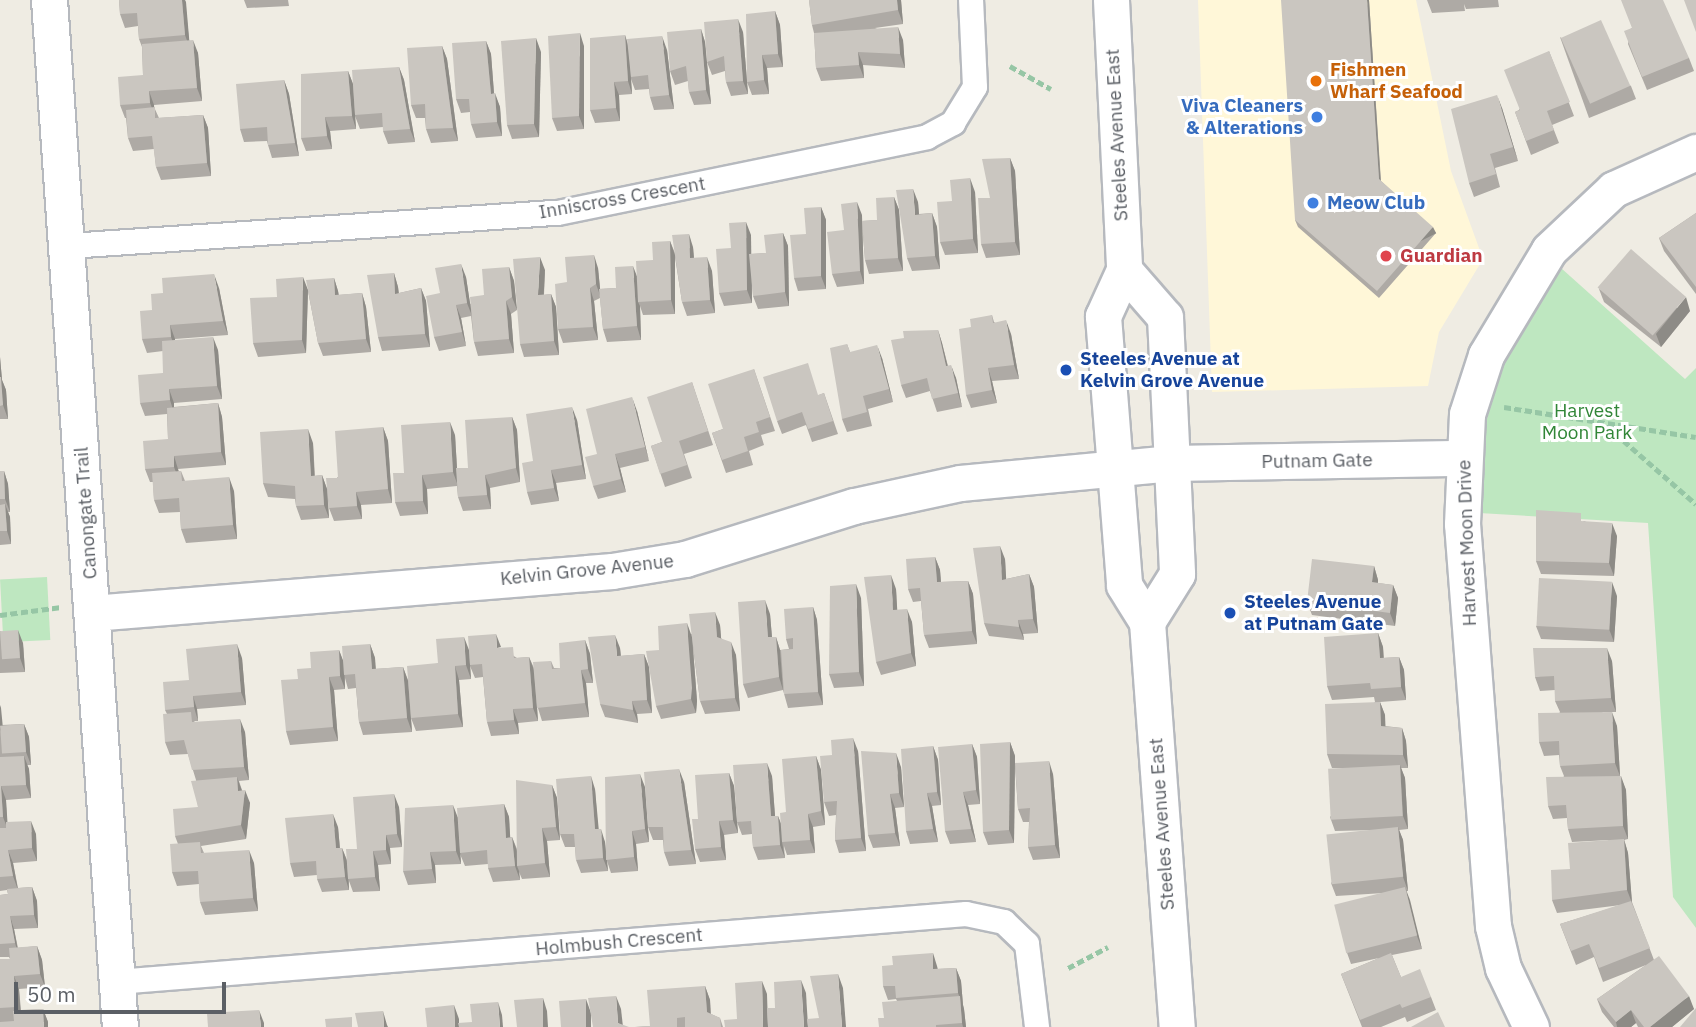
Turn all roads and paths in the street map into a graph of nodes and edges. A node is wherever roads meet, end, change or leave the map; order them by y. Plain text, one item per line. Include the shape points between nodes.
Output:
1 (49, 0) edge
2 (971, 0) edge
3 (1111, 0) edge
4 (1010, 66) dead end
5 (1051, 89) dead end
6 (1696, 152) edge
7 (69, 246) junction
8 (1124, 270) junction
9 (1504, 407) dead end
10 (1608, 427) junction
11 (1696, 437) edge
12 (1462, 458) junction
13 (1172, 463) junction
14 (1113, 469) junction
15 (1696, 504) edge
16 (92, 613) junction
17 (0, 615) edge
18 (1147, 622) junction
19 (1108, 947) dead end
20 (1068, 968) dead end
21 (117, 982) junction
22 (120, 1027) edge
23 (1037, 1027) edge
24 (1177, 1027) edge
25 (1531, 1027) edge

1 - 7 street, Canongate Trail
2 - 7 street, Inniscross Crescent via 975,87 953,123 927,137 558,213
3 - 8 street, Steeles Avenue East
4 - 5 path
6 - 12 street, Harvest Moon Drive via 1614,189 1549,250 1486,355
7 - 16 street, Canongate Trail
8 - 13 street via 1165,317
8 - 14 street, Steeles Avenue East via 1102,316
9 - 10 path
10 - 11 path
10 - 15 path
12 - 13 street, Putnam Gate
12 - 25 street, Harvest Moon Drive via 1493,926 1503,968
13 - 14 street, Putnam Gate
13 - 18 street via 1177,574
14 - 16 street, Kelvin Grove Avenue via 914,492 685,559 612,571
14 - 18 street, Steeles Avenue East via 1124,584
16 - 17 path via 54,606
16 - 21 street, Canongate Trail
18 - 24 street, Steeles Avenue East
19 - 20 path
21 - 22 street, Canongate Trail
21 - 23 street, Holmbush Crescent via 966,914 1004,922 1027,944

